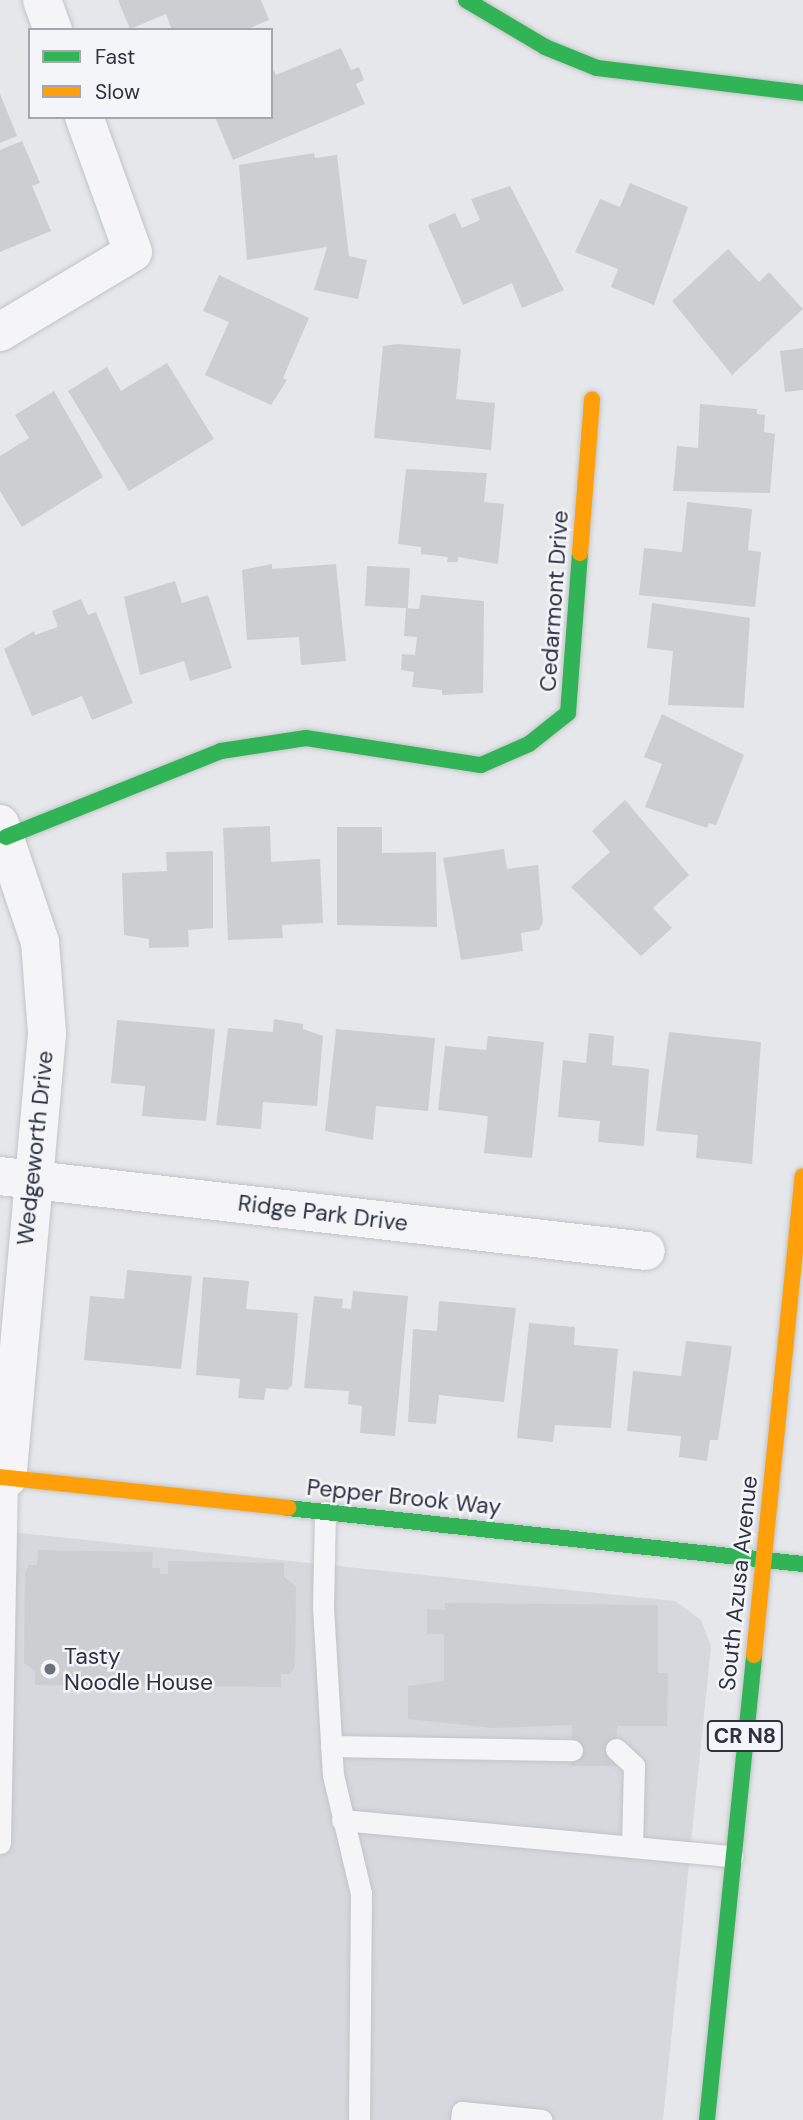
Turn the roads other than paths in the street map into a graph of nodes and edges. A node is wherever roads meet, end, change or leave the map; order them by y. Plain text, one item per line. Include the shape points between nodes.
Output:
1 (42, 0) edge
2 (466, 0) edge
3 (52, 28) edge
4 (803, 93) edge
5 (85, 119) edge
6 (0, 332) edge
7 (592, 400) dead end
8 (3, 831) edge
9 (803, 1176) edge
10 (15, 1177) edge
11 (646, 1251) dead end
12 (4, 1477) edge
13 (325, 1512) junction
14 (763, 1559) junction
15 (803, 1564) edge
16 (331, 1746) junction
17 (616, 1749) dead end
18 (572, 1751) dead end
19 (342, 1820) junction
20 (0, 1843) edge
21 (632, 1847) junction
22 (732, 1856) junction
23 (359, 2120) edge
24 (461, 2120) edge
25 (542, 2120) edge
26 (707, 2120) edge

1 - 3 street
2 - 4 main road via 545,47 597,68
5 - 6 street via 133,252
7 - 8 main road, Cedarmont Drive via 568,713 529,744 481,765 306,738 221,751
8 - 10 street, Wedgeworth Drive via 40,942 47,1034
9 - 14 main road, South Azusa Avenue / CR N8
10 - 11 street, Ridge Park Drive
10 - 12 street, Wedgeworth Drive
12 - 13 main road, Pepper Brook Way
12 - 20 lane
13 - 14 main road, Pepper Brook Way
13 - 16 lane via 323,1607
14 - 15 main road, Pepper Brook Way
14 - 22 main road, South Azusa Avenue / CR N8
16 - 18 lane
16 - 19 lane
17 - 21 lane via 634,1766
19 - 21 lane
19 - 23 lane via 361,1892
21 - 22 lane
22 - 26 main road, South Azusa Avenue / CR N8
24 - 25 lane via 462,2112

